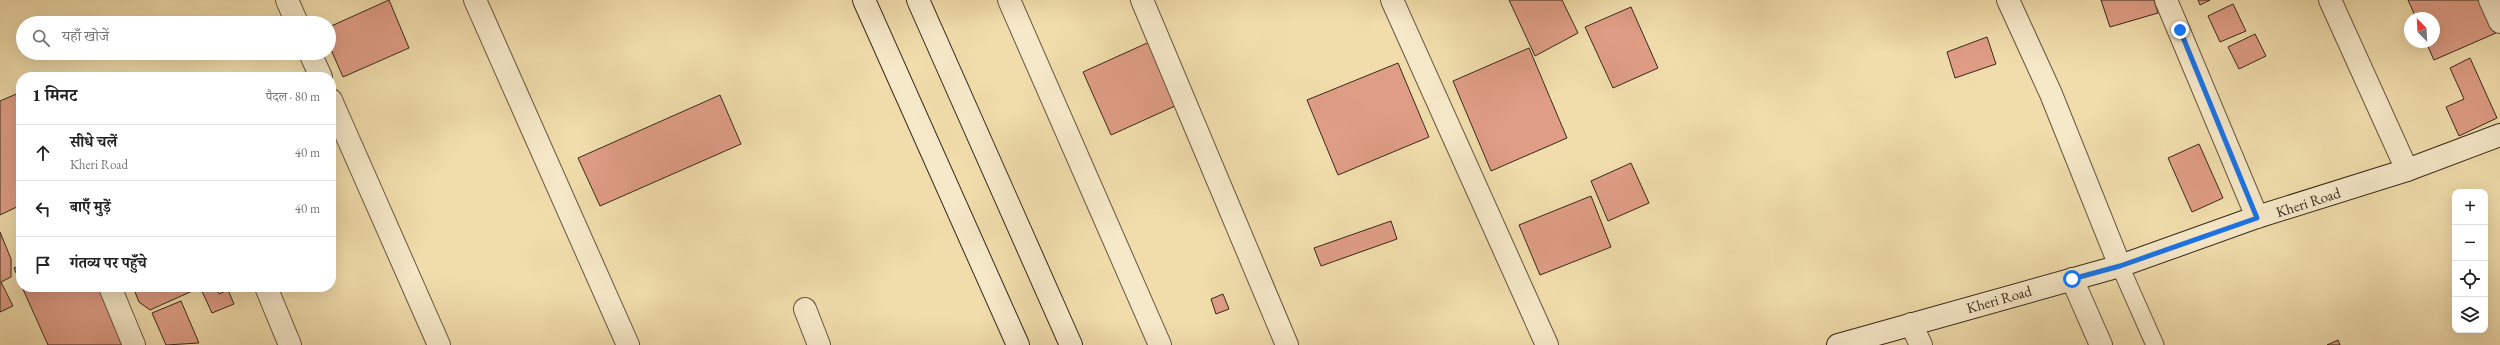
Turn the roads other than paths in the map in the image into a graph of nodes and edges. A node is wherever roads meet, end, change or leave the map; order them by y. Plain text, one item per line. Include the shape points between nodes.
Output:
1 (287, 0) edge
2 (475, 0) edge
3 (864, 0) edge
4 (918, 0) edge
5 (1009, 0) edge
6 (1142, 0) edge
7 (1392, 0) edge
8 (2008, 0) edge
9 (2166, 0) edge
10 (2330, 0) edge
11 (2490, 0) edge
12 (294, 16) edge
13 (2500, 22) edge
14 (313, 60) edge
15 (319, 72) edge
16 (336, 111) edge
17 (2500, 135) edge
18 (2408, 170) junction
19 (2257, 218) junction
20 (2120, 266) junction
21 (2072, 279) junction
22 (112, 292) edge
23 (268, 292) edge
24 (805, 309) dead end
25 (1911, 324) junction
26 (134, 345) edge
27 (290, 345) edge
28 (439, 345) edge
29 (628, 345) edge
30 (819, 345) edge
31 (1018, 345) edge
32 (1071, 345) edge
33 (1160, 345) edge
34 (1287, 345) edge
35 (1547, 345) edge
36 (1838, 345) edge
37 (1921, 345) edge
38 (2101, 345) edge
39 (2155, 345) edge

1 - 12 street
2 - 29 street
3 - 31 street
4 - 32 street
5 - 33 street
6 - 34 street
7 - 35 street
8 - 20 street via 2051,94
9 - 19 street
10 - 18 street
11 - 13 street
14 - 15 street
16 - 28 street
17 - 18 street, Kheri Road
18 - 19 street, Kheri Road
19 - 20 street, Kheri Road
20 - 21 street, Kheri Road
20 - 39 lane
21 - 25 street, Kheri Road
21 - 38 street
22 - 26 street
23 - 27 street
24 - 30 street
25 - 36 street, Kheri Road
25 - 37 street

